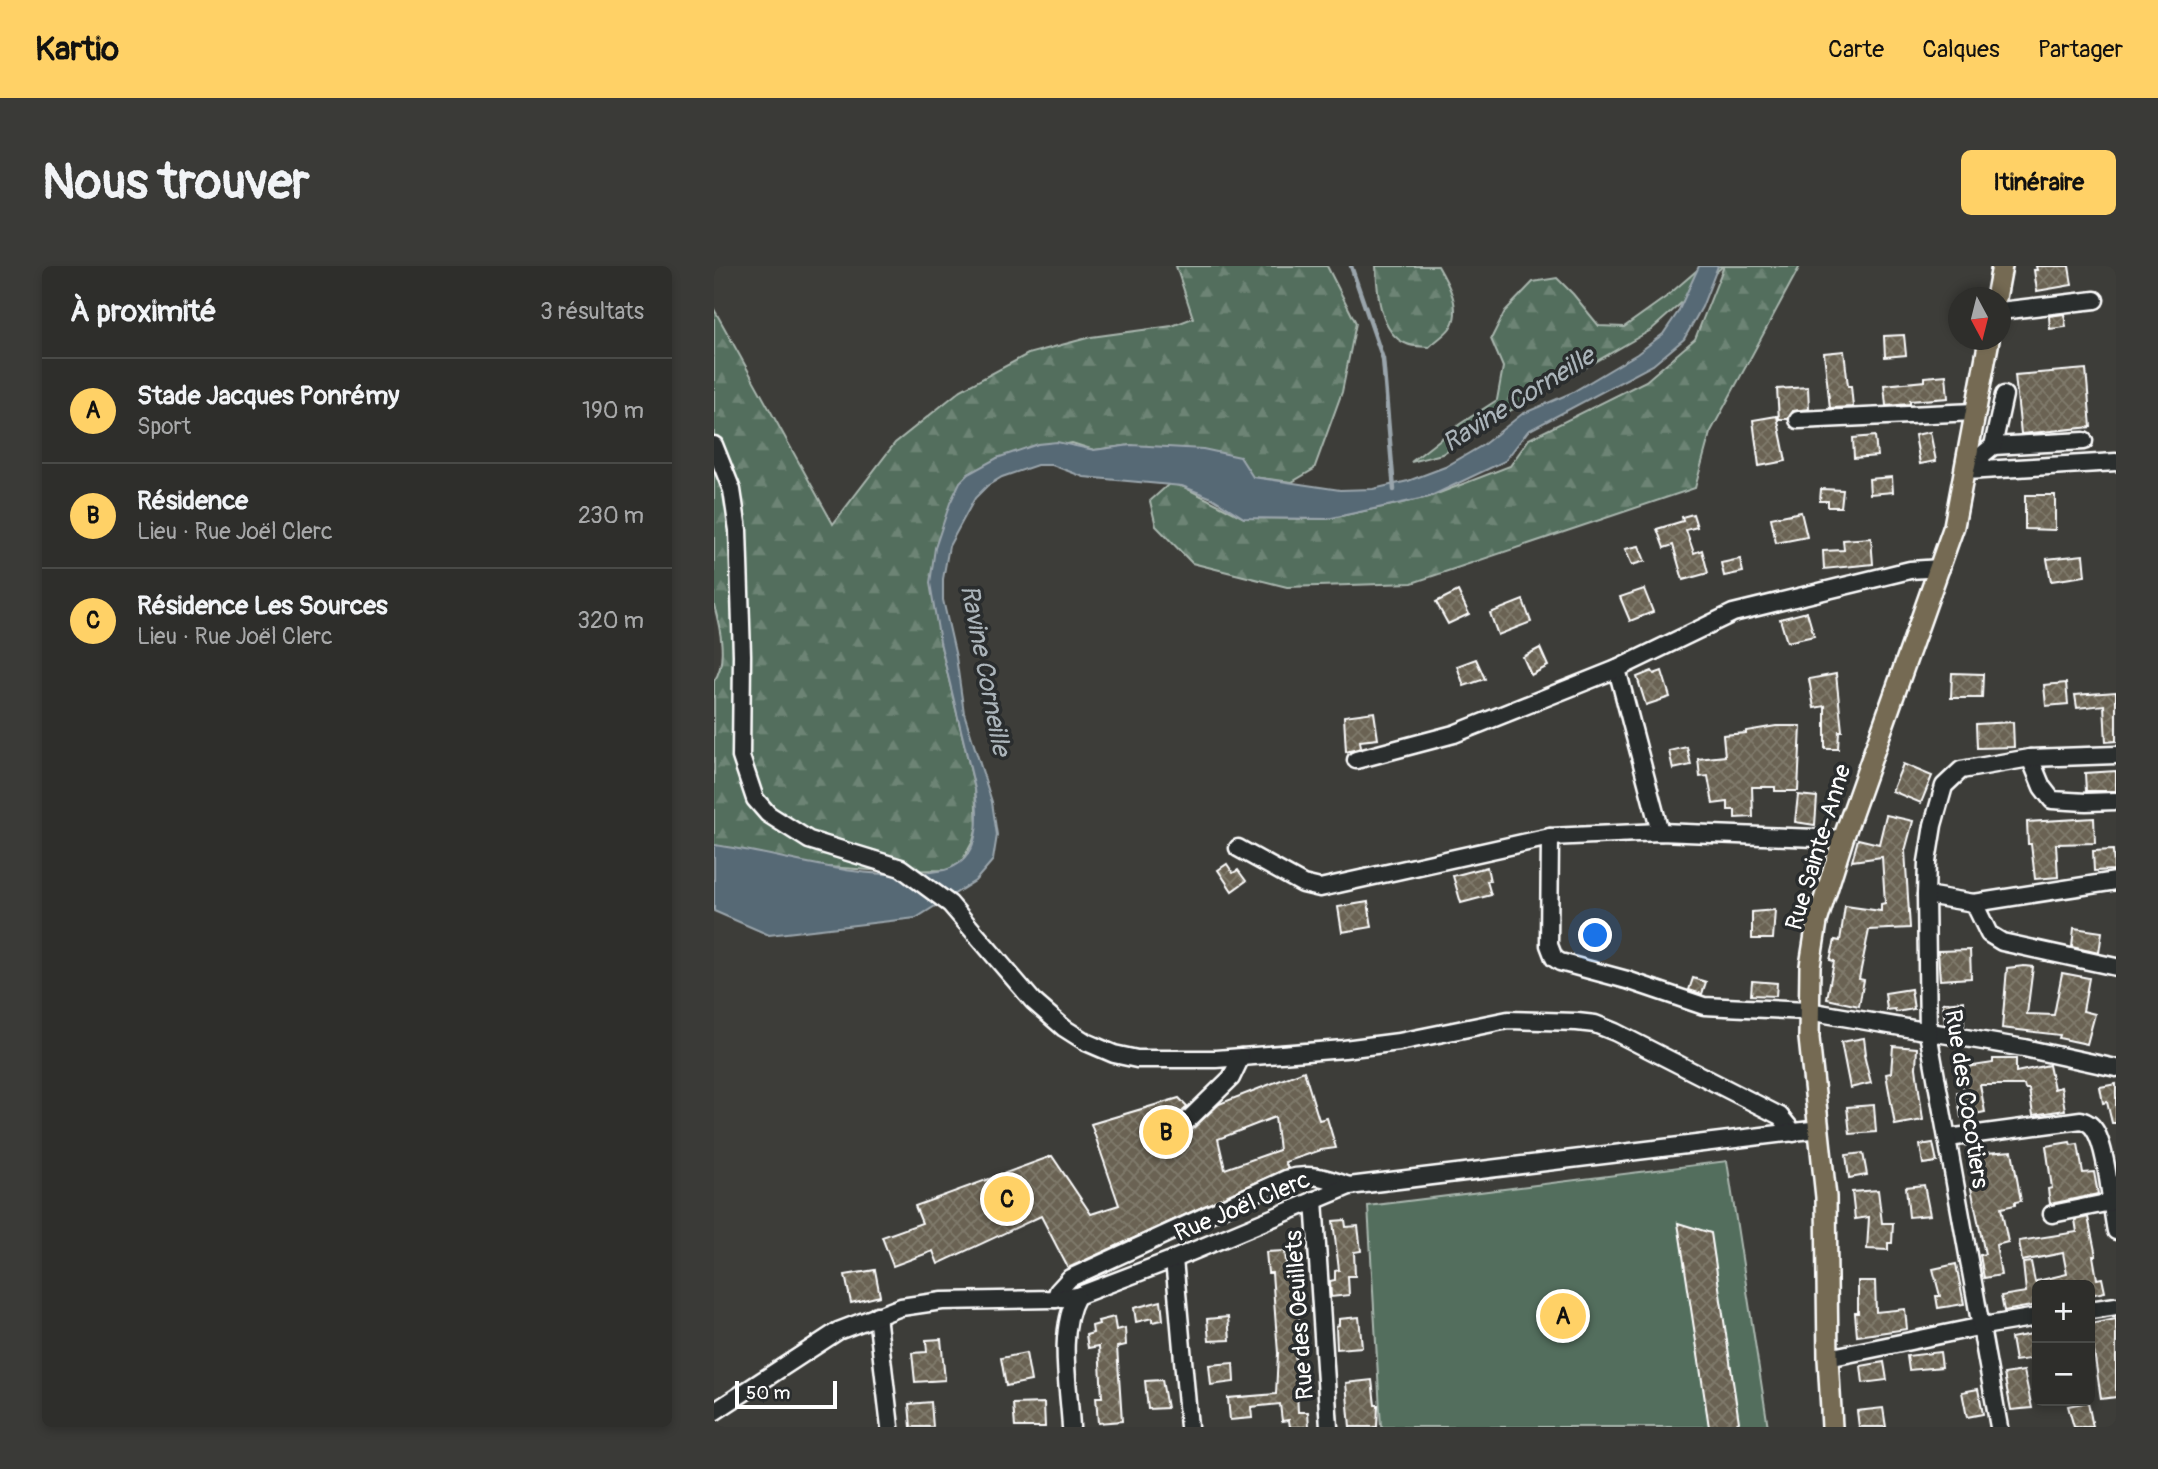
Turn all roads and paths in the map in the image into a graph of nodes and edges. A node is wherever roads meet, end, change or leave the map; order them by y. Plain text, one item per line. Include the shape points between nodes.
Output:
1 (2002, 266) edge
2 (1998, 287) edge
3 (2095, 300) dead end
4 (2011, 310) edge
5 (1987, 350) edge
6 (2004, 395) dead end
7 (1975, 412) junction
8 (1798, 420) dead end
9 (2084, 441) dead end
10 (714, 445) edge
11 (1993, 446) junction
12 (2116, 461) edge
13 (1972, 470) junction
14 (1941, 568) junction
15 (1617, 669) junction
16 (2116, 755) edge
17 (2030, 758) junction
18 (1356, 760) dead end
19 (2116, 800) edge
20 (1660, 832) junction
21 (1550, 837) junction
22 (1843, 839) junction
23 (1237, 848) dead end
24 (2116, 881) edge
25 (1926, 895) junction
26 (1975, 903) junction
27 (2116, 967) edge
28 (1808, 1011) junction
29 (1928, 1033) junction
30 (1241, 1057) junction
31 (2116, 1068) edge
32 (1186, 1121) dead end
33 (1819, 1129) junction
34 (1794, 1133) junction
35 (1948, 1138) junction
36 (1349, 1186) junction
37 (1314, 1200) junction
38 (2113, 1202) edge
39 (2052, 1214) dead end
40 (2116, 1231) edge
41 (1174, 1259) junction
42 (1077, 1296) junction
43 (1055, 1299) junction
44 (2116, 1306) edge
45 (2095, 1309) edge
46 (877, 1315) junction
47 (2032, 1318) edge
48 (1983, 1325) junction
49 (1828, 1358) junction
50 (714, 1412) edge
51 (890, 1427) edge
52 (1071, 1427) edge
53 (1189, 1427) edge
54 (1329, 1427) edge
55 (1832, 1427) edge
56 (1999, 1427) edge

1 - 2 main road
3 - 4 street
5 - 7 main road, Rue Sainte-Anne
6 - 11 street
7 - 8 street
7 - 13 main road, Rue Sainte-Anne
9 - 11 street
10 - 30 street via 732,490 738,530 741,757 755,799 786,828 809,840 901,868 950,904 1033,1001 1086,1042 1137,1059
11 - 13 street
12 - 13 street
13 - 14 main road, Rue Sainte-Anne
14 - 15 street via 1910,570 1733,613
14 - 22 main road, Rue Sainte-Anne
15 - 18 street via 1443,738
15 - 20 street
16 - 17 street, Rue des Cocotiers
17 - 19 street via 2052,800
17 - 25 street, Rue des Cocotiers via 1961,770 1944,786 1933,825
20 - 21 street
20 - 22 street
21 - 23 street via 1320,888 1303,884
21 - 28 street via 1549,945 1554,958 1704,1006
22 - 28 main road, Rue Sainte-Anne via 1817,922
24 - 26 street
25 - 26 street
25 - 29 street, Rue des Cocotiers
26 - 27 street via 1989,934 2002,942
28 - 29 street
28 - 33 main road, Rue Sainte-Anne
29 - 31 street
29 - 35 street, Rue des Cocotiers
30 - 32 street via 1231,1078
30 - 34 street via 1358,1047 1508,1020 1595,1024 1780,1116
33 - 34 street, Rue Joël Clerc
33 - 49 main road, Rue Sainte-Anne via 1826,1206
34 - 36 street, Rue Joël Clerc
35 - 38 street via 2087,1122 2098,1137
35 - 48 street, Rue des Cocotiers
36 - 37 street, Rue Joël Clerc
36 - 43 street via 1319,1175 1286,1179 1070,1278
37 - 41 street, Rue Joël Clerc
37 - 54 street, Rue des Oeuillets
38 - 39 street
38 - 40 street
41 - 42 street, Rue Joël Clerc
41 - 53 street
42 - 43 street, Rue Joël Clerc
42 - 52 street via 1065,1330
43 - 46 street, Rue Joël Clerc via 921,1303
44 - 45 street
46 - 50 street, Rue Joël Clerc via 838,1331
46 - 51 street
47 - 48 street
48 - 49 street
48 - 56 street, Rue des Cocotiers
49 - 55 main road, Rue Sainte-Anne

